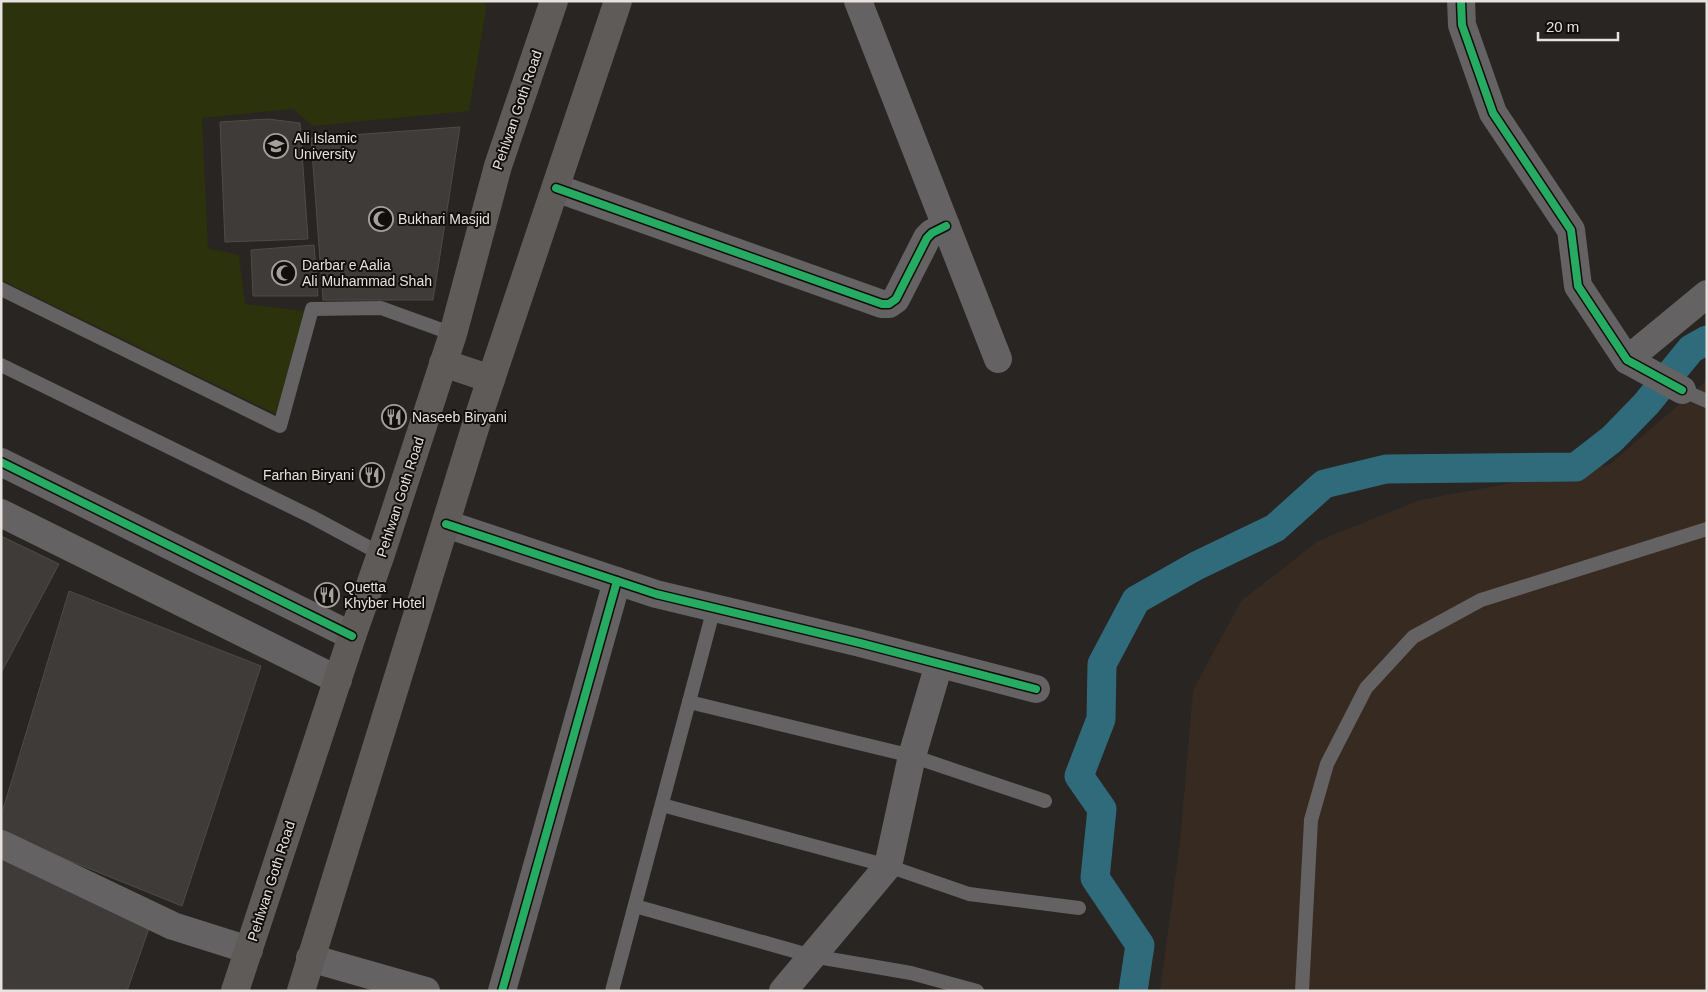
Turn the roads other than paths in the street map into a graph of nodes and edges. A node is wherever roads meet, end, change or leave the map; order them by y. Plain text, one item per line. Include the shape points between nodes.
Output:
1 (554, 1) edge
2 (618, 1) edge
3 (858, 1) edge
4 (1461, 1) edge
5 (556, 188) junction
6 (946, 226) junction
7 (1, 289) edge
8 (1707, 294) edge
9 (453, 334) junction
10 (998, 358) dead end
11 (443, 362) junction
12 (1, 365) edge
13 (1638, 366) junction
14 (492, 379) junction
15 (1682, 390) joint
16 (1707, 401) edge
17 (1, 462) edge
18 (1, 513) edge
19 (446, 524) junction
20 (1707, 529) edge
21 (382, 554) junction
22 (617, 581) junction
23 (714, 608) junction
24 (352, 636) junction
25 (939, 664) junction
26 (338, 680) junction
27 (1036, 689) dead end
28 (689, 702) junction
29 (912, 756) junction
30 (1045, 802) dead end
31 (662, 806) junction
32 (1, 844) edge
33 (888, 866) junction
34 (635, 906) junction
35 (1079, 908) dead end
36 (249, 950) junction
37 (812, 956) junction
38 (310, 958) junction
39 (236, 991) edge
40 (301, 991) edge
41 (426, 991) edge
42 (502, 991) edge
43 (612, 991) edge
44 (783, 991) edge
45 (977, 991) edge
46 (1302, 991) edge

1 - 9 main road, Pehlwan Goth Road via 498,166
2 - 5 main road
3 - 6 street
4 - 13 street via 1462,25 1493,113 1571,230 1578,286
5 - 6 street via 882,304 896,299 927,238
5 - 14 main road
6 - 10 street
7 - 9 lane via 280,426 312,308 381,308
8 - 13 street
9 - 11 main road, Pehlwan Goth Road
11 - 14 main road
11 - 21 main road, Pehlwan Goth Road
12 - 21 lane
13 - 15 street
14 - 19 main road
15 - 16 lane
17 - 24 street
18 - 26 street
19 - 22 street
19 - 38 main road
20 - 46 lane via 1481,600 1413,637 1366,688 1327,764 1311,820
21 - 24 main road, Pehlwan Goth Road
22 - 23 street
22 - 42 street
23 - 25 street
23 - 28 lane
24 - 26 main road, Pehlwan Goth Road
25 - 27 street
25 - 29 street
26 - 36 main road, Pehlwan Goth Road
28 - 29 lane
28 - 31 lane
29 - 30 lane
29 - 33 street
31 - 33 lane
31 - 34 lane
32 - 36 street via 173,926
33 - 35 lane via 969,894
33 - 37 street
34 - 37 lane
34 - 43 lane
36 - 39 main road, Pehlwan Goth Road
37 - 44 street
37 - 45 lane via 911,973
38 - 40 main road
38 - 41 street

